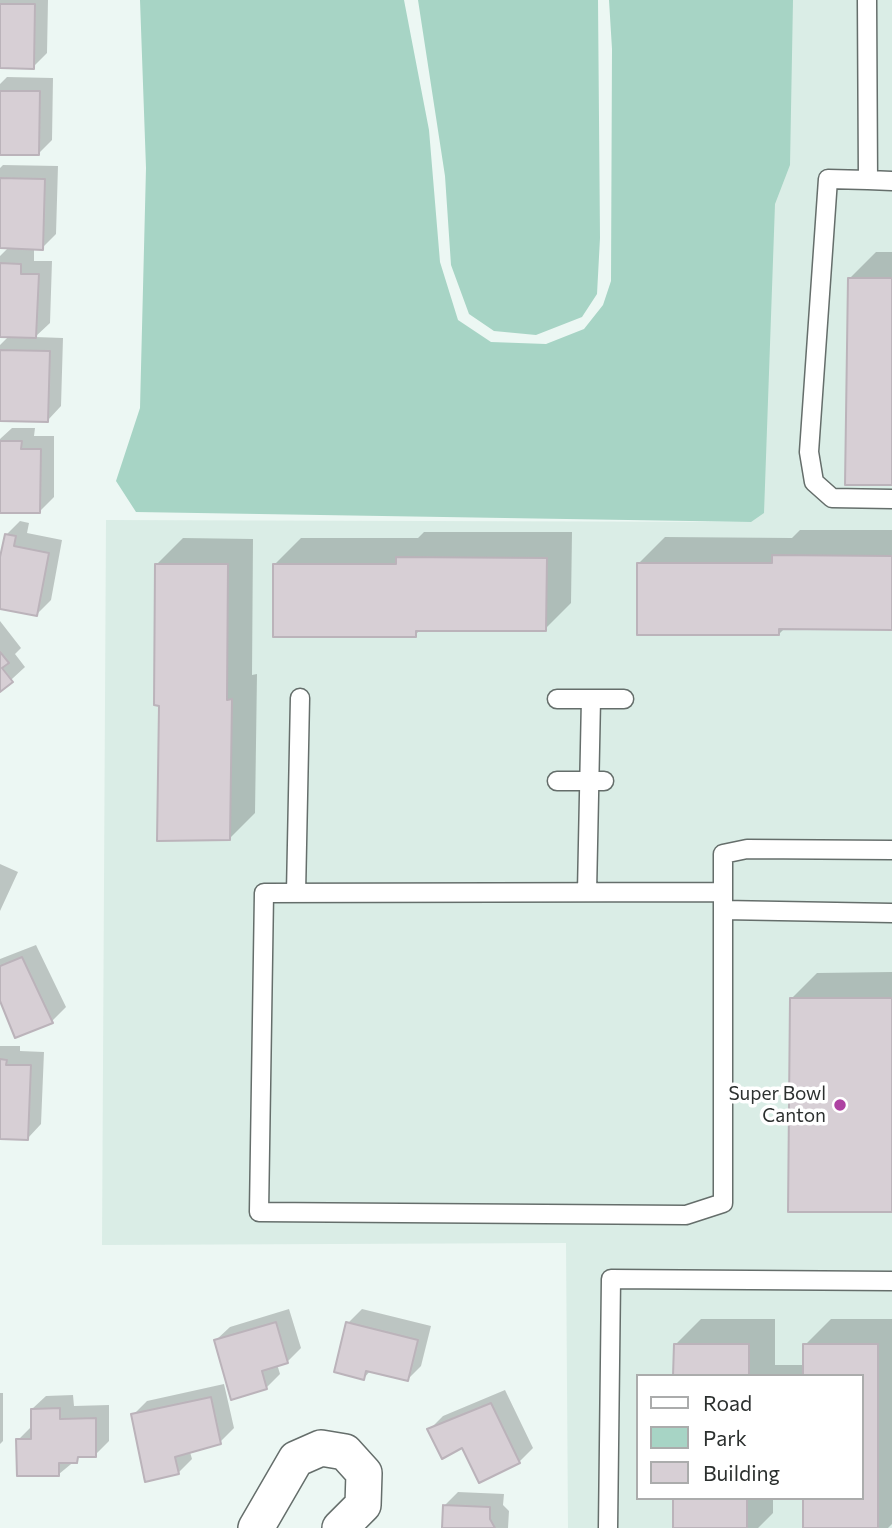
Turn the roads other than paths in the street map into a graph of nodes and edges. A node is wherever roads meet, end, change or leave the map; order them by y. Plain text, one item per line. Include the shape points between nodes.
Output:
1 (867, 0) edge
2 (868, 180) junction
3 (892, 181) edge
4 (892, 499) edge
5 (300, 698) dead end
6 (557, 699) dead end
7 (591, 699) junction
8 (624, 699) dead end
9 (557, 781) dead end
10 (597, 781) junction
11 (892, 850) edge
12 (587, 892) junction
13 (296, 893) junction
14 (723, 901) junction
15 (892, 914) edge
16 (892, 1281) edge
17 (256, 1528) edge
18 (340, 1528) edge
19 (608, 1528) edge

1 - 2 lane
2 - 3 lane
2 - 4 lane via 828,179 809,452 814,482 832,498
5 - 13 lane
6 - 7 lane
7 - 8 lane
7 - 10 lane
9 - 10 lane
10 - 12 lane
11 - 14 lane via 747,849 723,853
12 - 13 lane
12 - 14 lane
13 - 14 lane via 264,893 259,1212 686,1215 723,1203
14 - 15 lane
16 - 19 lane via 611,1279
17 - 18 street via 296,1459 321,1448 345,1452 364,1473 363,1506

